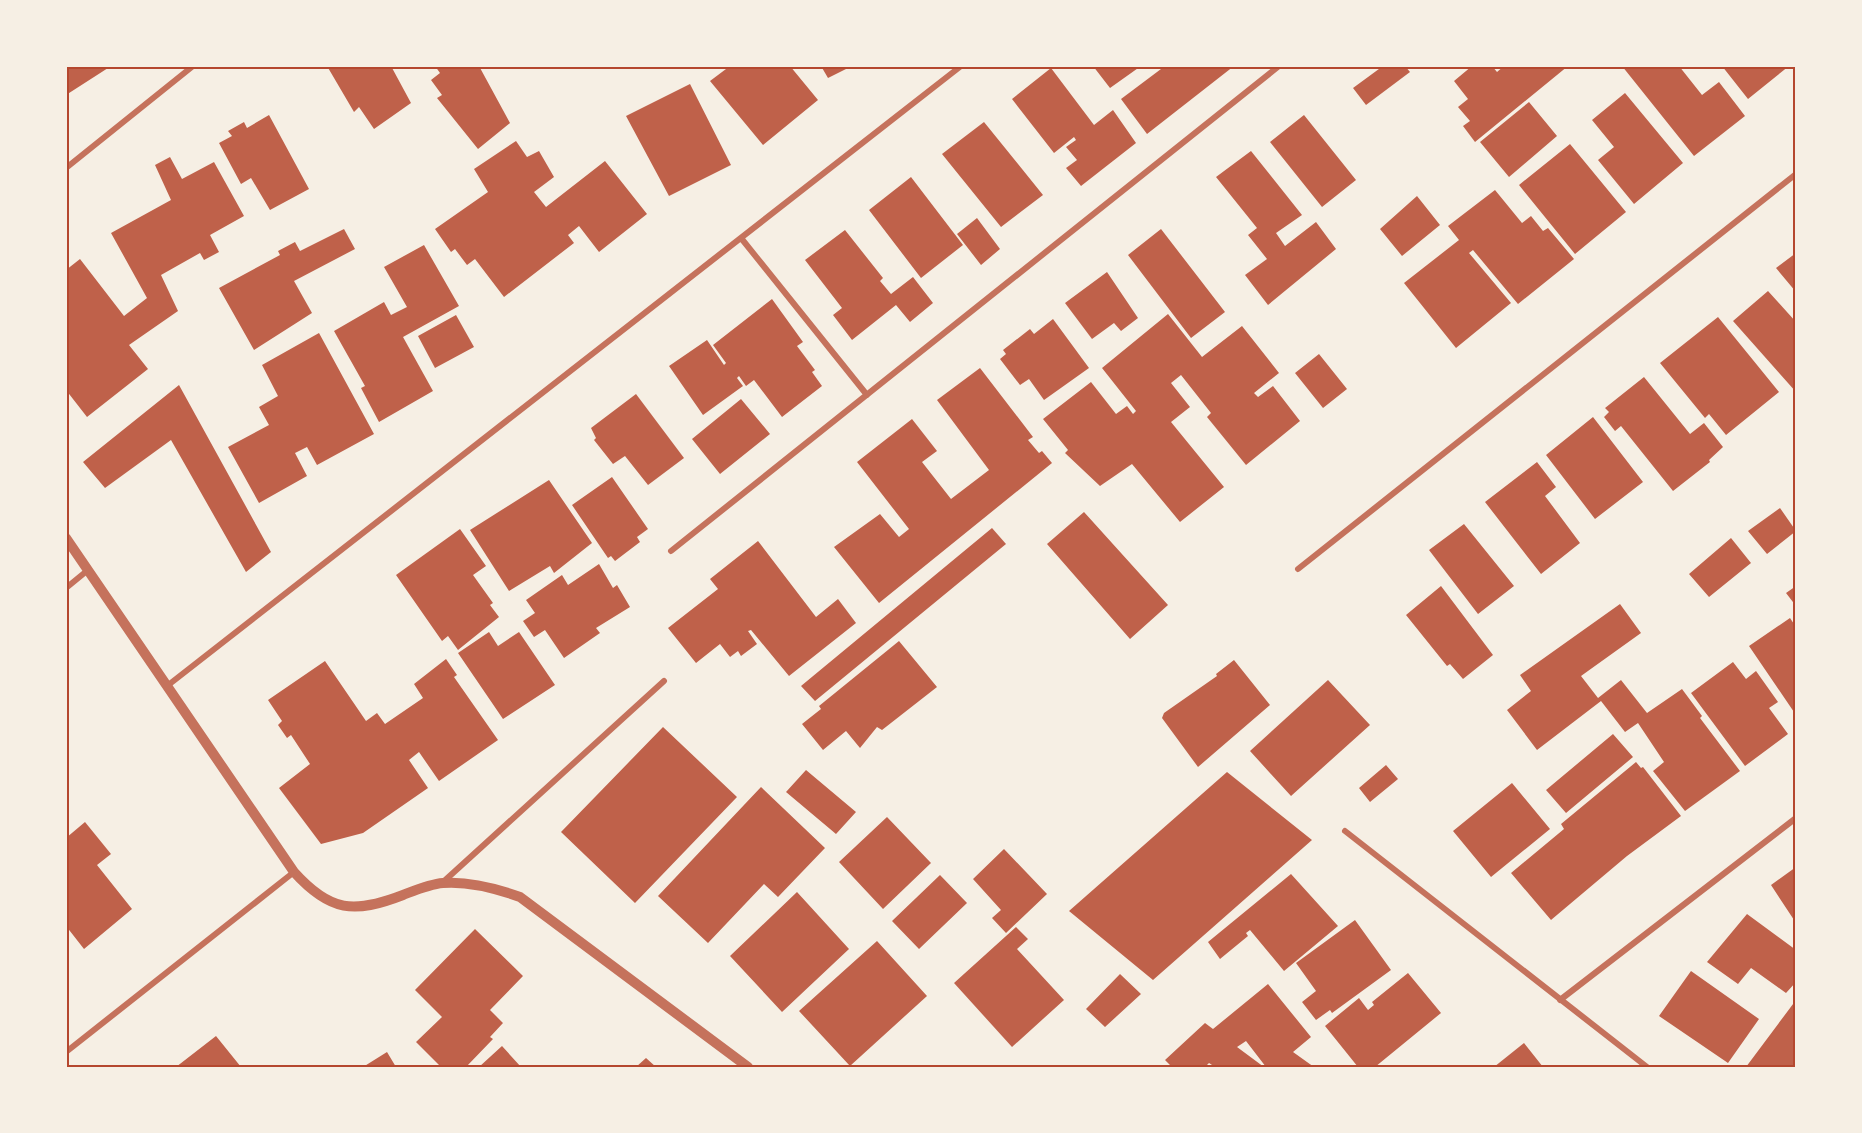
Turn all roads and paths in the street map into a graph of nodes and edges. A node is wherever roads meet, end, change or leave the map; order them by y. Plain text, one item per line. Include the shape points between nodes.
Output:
1 (193, 66) edge
2 (961, 66) edge
3 (1279, 66) edge
4 (66, 168) edge
5 (1796, 174) edge
6 (741, 238) junction
7 (867, 395) junction
8 (66, 538) edge
9 (671, 551) dead end
10 (1298, 568) dead end
11 (88, 570) junction
12 (66, 588) edge
13 (664, 681) dead end
14 (167, 686) junction
15 (1796, 818) edge
16 (1345, 831) dead end
17 (294, 872) junction
18 (442, 883) junction
19 (1560, 1000) junction
20 (66, 1052) edge
21 (748, 1067) edge
22 (1647, 1067) edge

1 - 4 street
2 - 6 street
3 - 7 street
5 - 10 street
6 - 7 street
6 - 14 street
7 - 9 street
8 - 11 street
11 - 12 street
11 - 14 street
13 - 18 street
14 - 17 street
15 - 19 street
16 - 19 street
17 - 18 street via 318,896 332,904 358,909
17 - 20 street
18 - 21 street via 497,888 520,897
19 - 22 street

